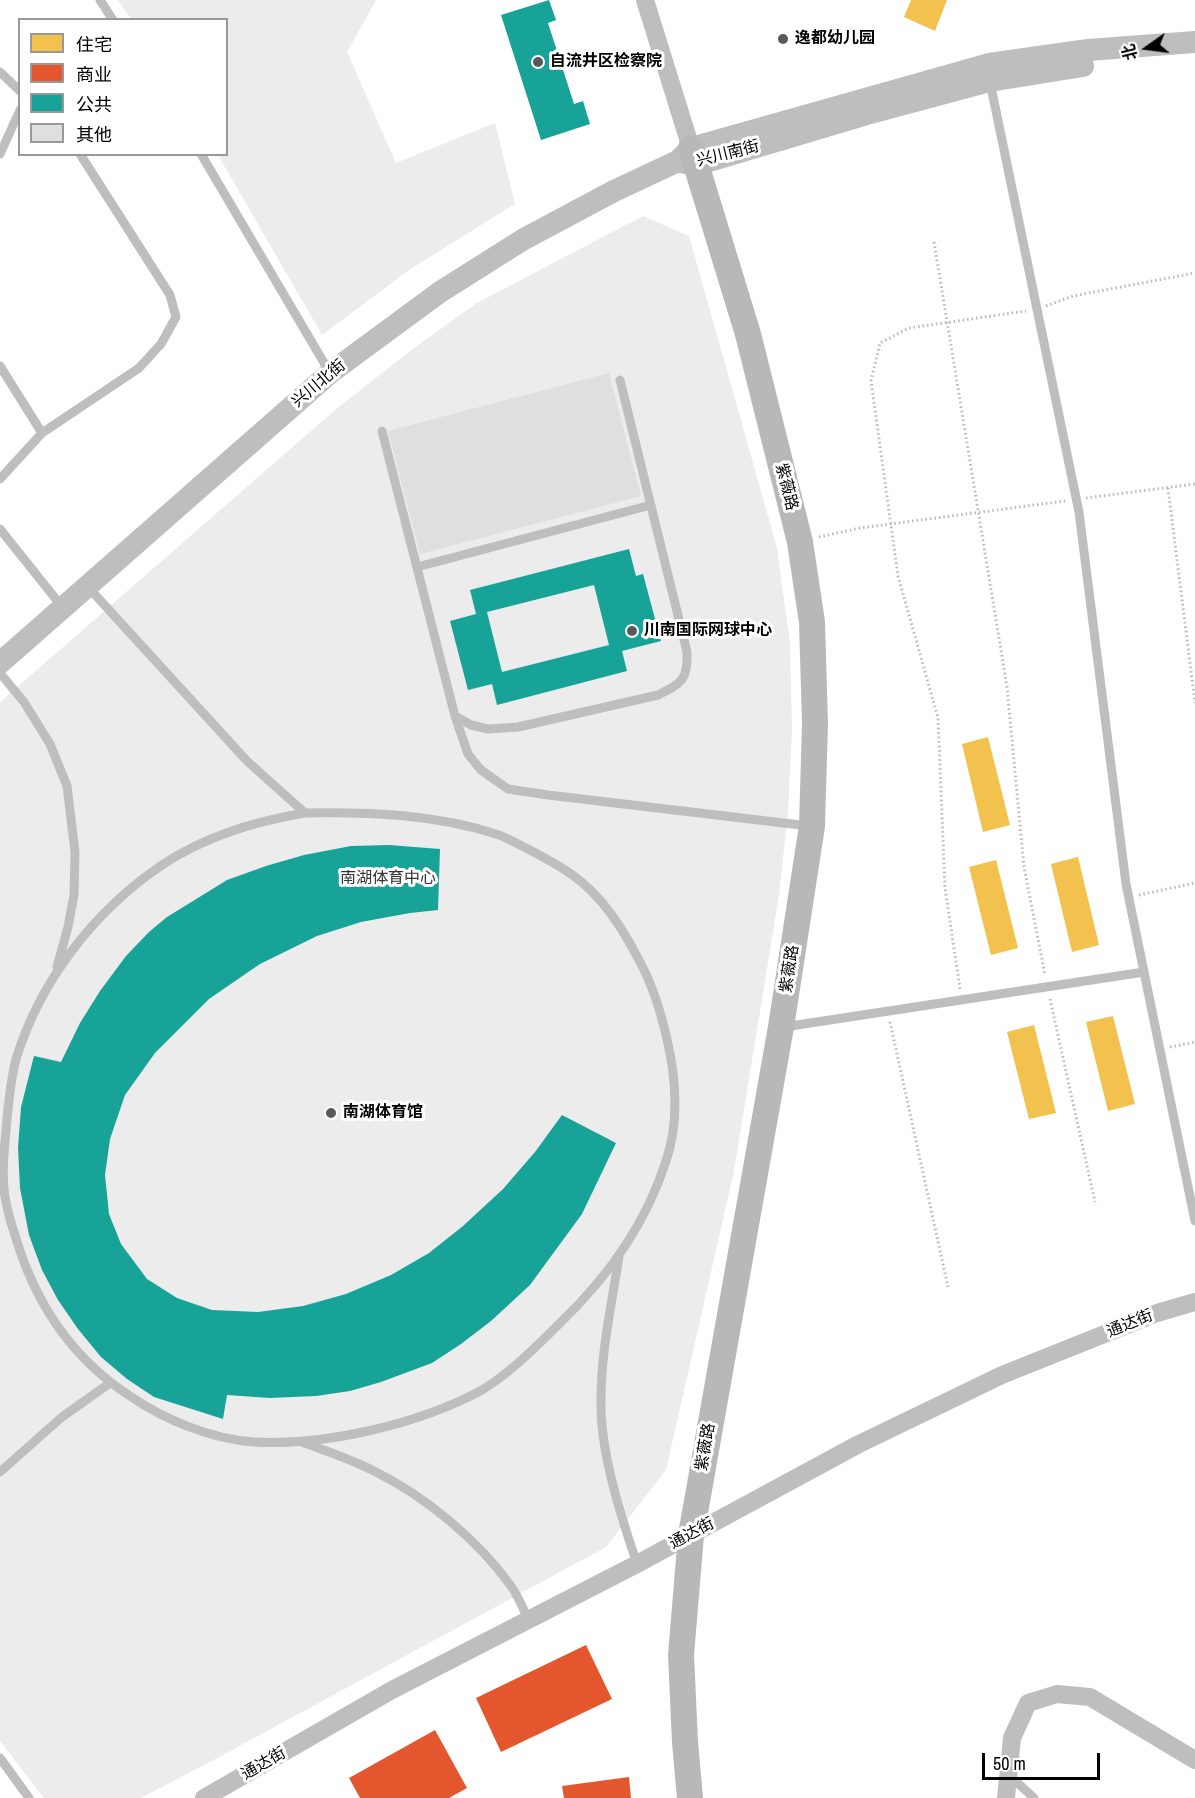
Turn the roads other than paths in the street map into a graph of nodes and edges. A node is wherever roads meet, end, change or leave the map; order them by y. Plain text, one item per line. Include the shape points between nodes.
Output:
1 (100, 0) edge
2 (645, 0) edge
3 (112, 18) edge
4 (1195, 42) edge
5 (1195, 57) edge
6 (0, 72) edge
7 (990, 81) junction
8 (18, 89) edge
9 (18, 114) edge
10 (0, 154) edge
11 (81, 156) edge
12 (202, 156) edge
13 (688, 158) junction
14 (0, 366) edge
15 (330, 373) junction
16 (620, 380) dead end
17 (382, 431) dead end
18 (42, 433) junction
19 (0, 479) edge
20 (651, 505) junction
21 (0, 529) edge
22 (417, 567) junction
23 (88, 586) junction
24 (63, 608) junction
25 (0, 663) edge
26 (0, 673) edge
27 (455, 716) junction
28 (305, 813) junction
29 (812, 826) junction
30 (1144, 972) junction
31 (55, 974) junction
32 (781, 1028) junction
33 (2, 1188) edge
34 (1195, 1221) edge
35 (619, 1255) junction
36 (1195, 1302) edge
37 (110, 1383) junction
38 (299, 1441) junction
39 (0, 1472) edge
40 (691, 1535) junction
41 (637, 1564) junction
42 (528, 1619) junction
43 (0, 1758) edge
44 (1195, 1760) edge
45 (1008, 1774) junction
46 (29, 1798) edge
47 (204, 1798) edge
48 (690, 1798) edge
49 (1006, 1798) edge
50 (1034, 1798) edge

1 - 3 lane
2 - 13 street
4 - 13 street, 兴川南街 via 1088,50 989,64
5 - 7 street, 兴川南街 via 1083,66
6 - 8 lane
7 - 13 street, 兴川南街
7 - 30 lane via 1076,499 1128,898
9 - 10 lane
11 - 18 lane via 170,295 176,317 161,344 139,368
12 - 15 lane
13 - 15 street, 兴川北街 via 614,191 524,239 440,292
13 - 29 main road, 紫薇路 via 748,334 800,542 812,622
14 - 18 lane
15 - 23 street, 兴川北街
16 - 20 lane
17 - 22 lane
18 - 19 lane
20 - 22 lane
20 - 27 lane via 687,652 688,670 677,685 658,695 518,727 488,729
21 - 24 lane
22 - 27 lane
23 - 24 street, 兴川北街
23 - 28 lane via 247,761
24 - 25 street, 兴川北街
26 - 31 lane via 50,744 67,786 75,852 74,895
27 - 29 lane via 468,754 481,770 508,789
28 - 31 lane via 239,829 166,862 100,919
28 - 35 lane via 414,816 502,836 574,876 604,905 647,974 672,1063 674,1115 668,1158 644,1216
29 - 32 main road, 紫薇路
30 - 32 lane
30 - 34 lane
31 - 33 lane via 15,1062
32 - 40 main road, 紫薇路
33 - 37 lane via 39,1299 85,1361
35 - 38 lane via 596,1286 539,1345 484,1388 395,1424
35 - 41 lane via 606,1336 601,1409 618,1503
36 - 40 street, 通达街 via 1157,1313 1002,1375 858,1444
37 - 38 lane via 146,1407 220,1437 253,1442
37 - 39 lane via 62,1417
38 - 42 lane via 375,1471 438,1513 488,1558 512,1588
40 - 41 street, 通达街
40 - 48 main road, 紫薇路 via 681,1655
41 - 42 street, 通达街
42 - 47 street, 通达街 via 392,1690
43 - 46 lane
44 - 45 street via 1090,1697 1057,1694 1028,1703 1012,1738
45 - 49 street
45 - 50 lane

